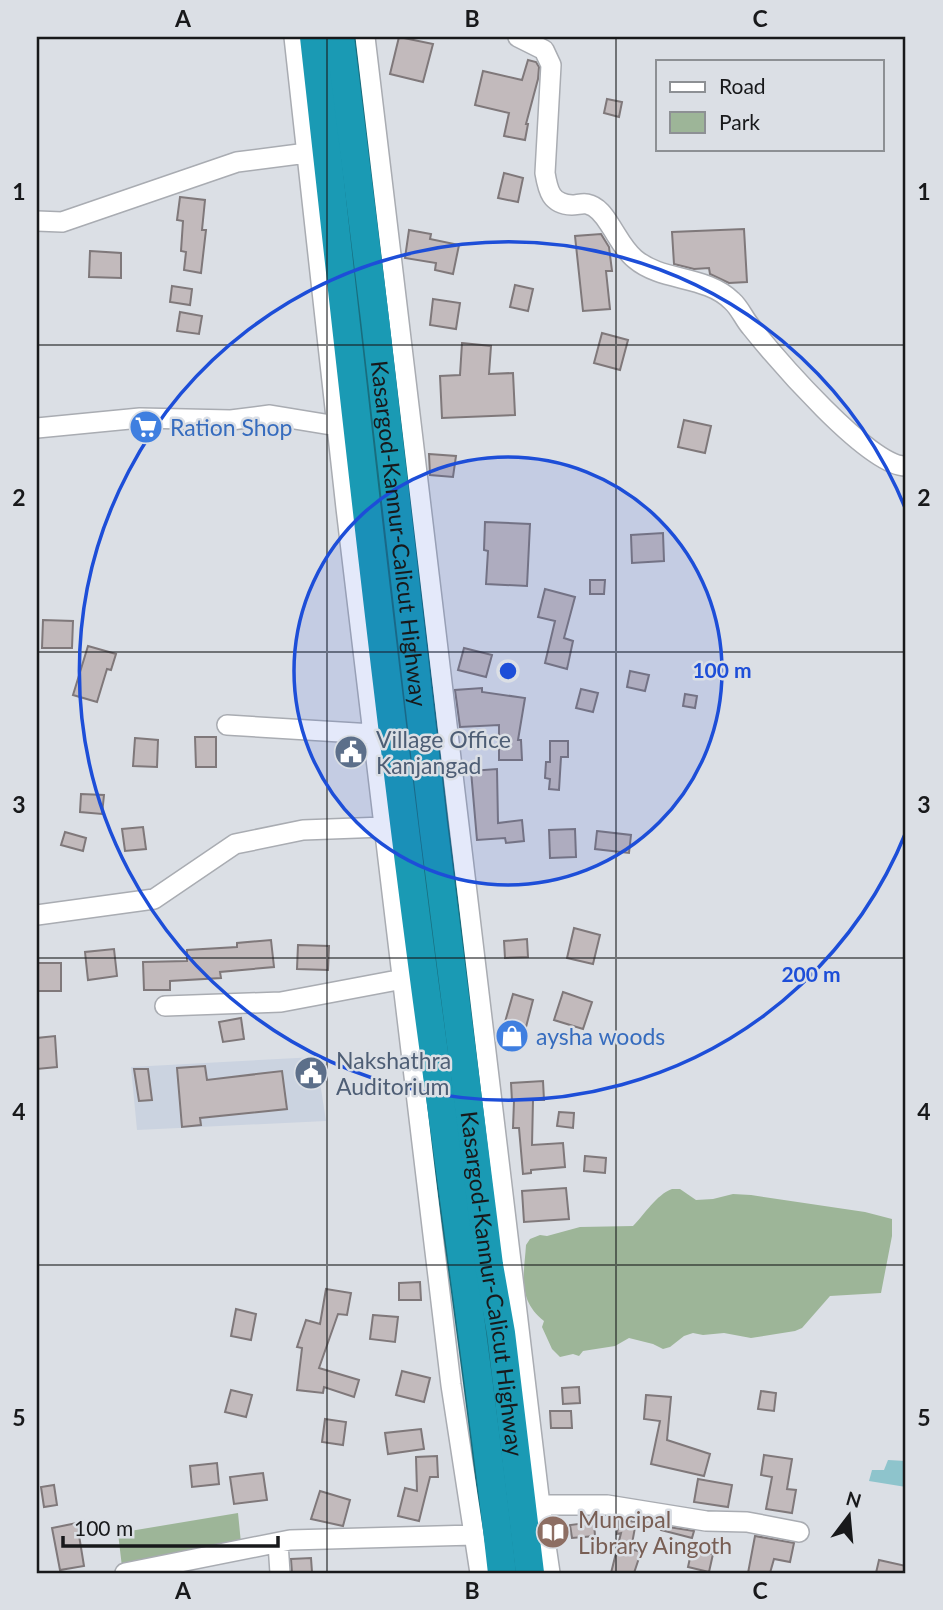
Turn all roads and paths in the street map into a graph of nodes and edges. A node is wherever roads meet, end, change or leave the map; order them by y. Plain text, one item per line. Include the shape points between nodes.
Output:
1 (294, 37) edge
2 (313, 37) edge
3 (340, 37) edge
4 (365, 37) edge
5 (518, 37) edge
6 (307, 152) junction
7 (37, 221) edge
8 (337, 426) junction
9 (37, 428) edge
10 (906, 466) edge
11 (227, 725) dead end
12 (373, 734) junction
13 (384, 827) junction
14 (37, 915) edge
15 (402, 979) junction
16 (165, 1006) dead end
17 (540, 1505) junction
18 (799, 1532) dead end
19 (474, 1535) junction
20 (278, 1543) junction
21 (125, 1573) edge
22 (280, 1573) edge
23 (480, 1573) edge
24 (502, 1573) edge
25 (530, 1573) edge
26 (550, 1573) edge

1 - 6 street
2 - 24 highway, Kasargod-Kannur-Calicut Highway via 374,577
3 - 25 highway, Kasargod-Kannur-Calicut Highway via 433,823
4 - 17 street
5 - 10 street via 544,50 551,65 545,173 554,200 595,207 636,261 720,291 791,375 859,442 880,458
6 - 7 street via 237,162 62,222
6 - 8 street
8 - 9 street via 271,415 231,420 140,418
8 - 12 street
11 - 12 street
12 - 13 street
13 - 14 street via 303,830 235,844 154,900
13 - 15 street
15 - 16 street via 282,1002
15 - 19 street via 451,1385
17 - 18 street via 607,1505
17 - 26 street
19 - 20 street
19 - 23 street
20 - 21 street
20 - 22 street

